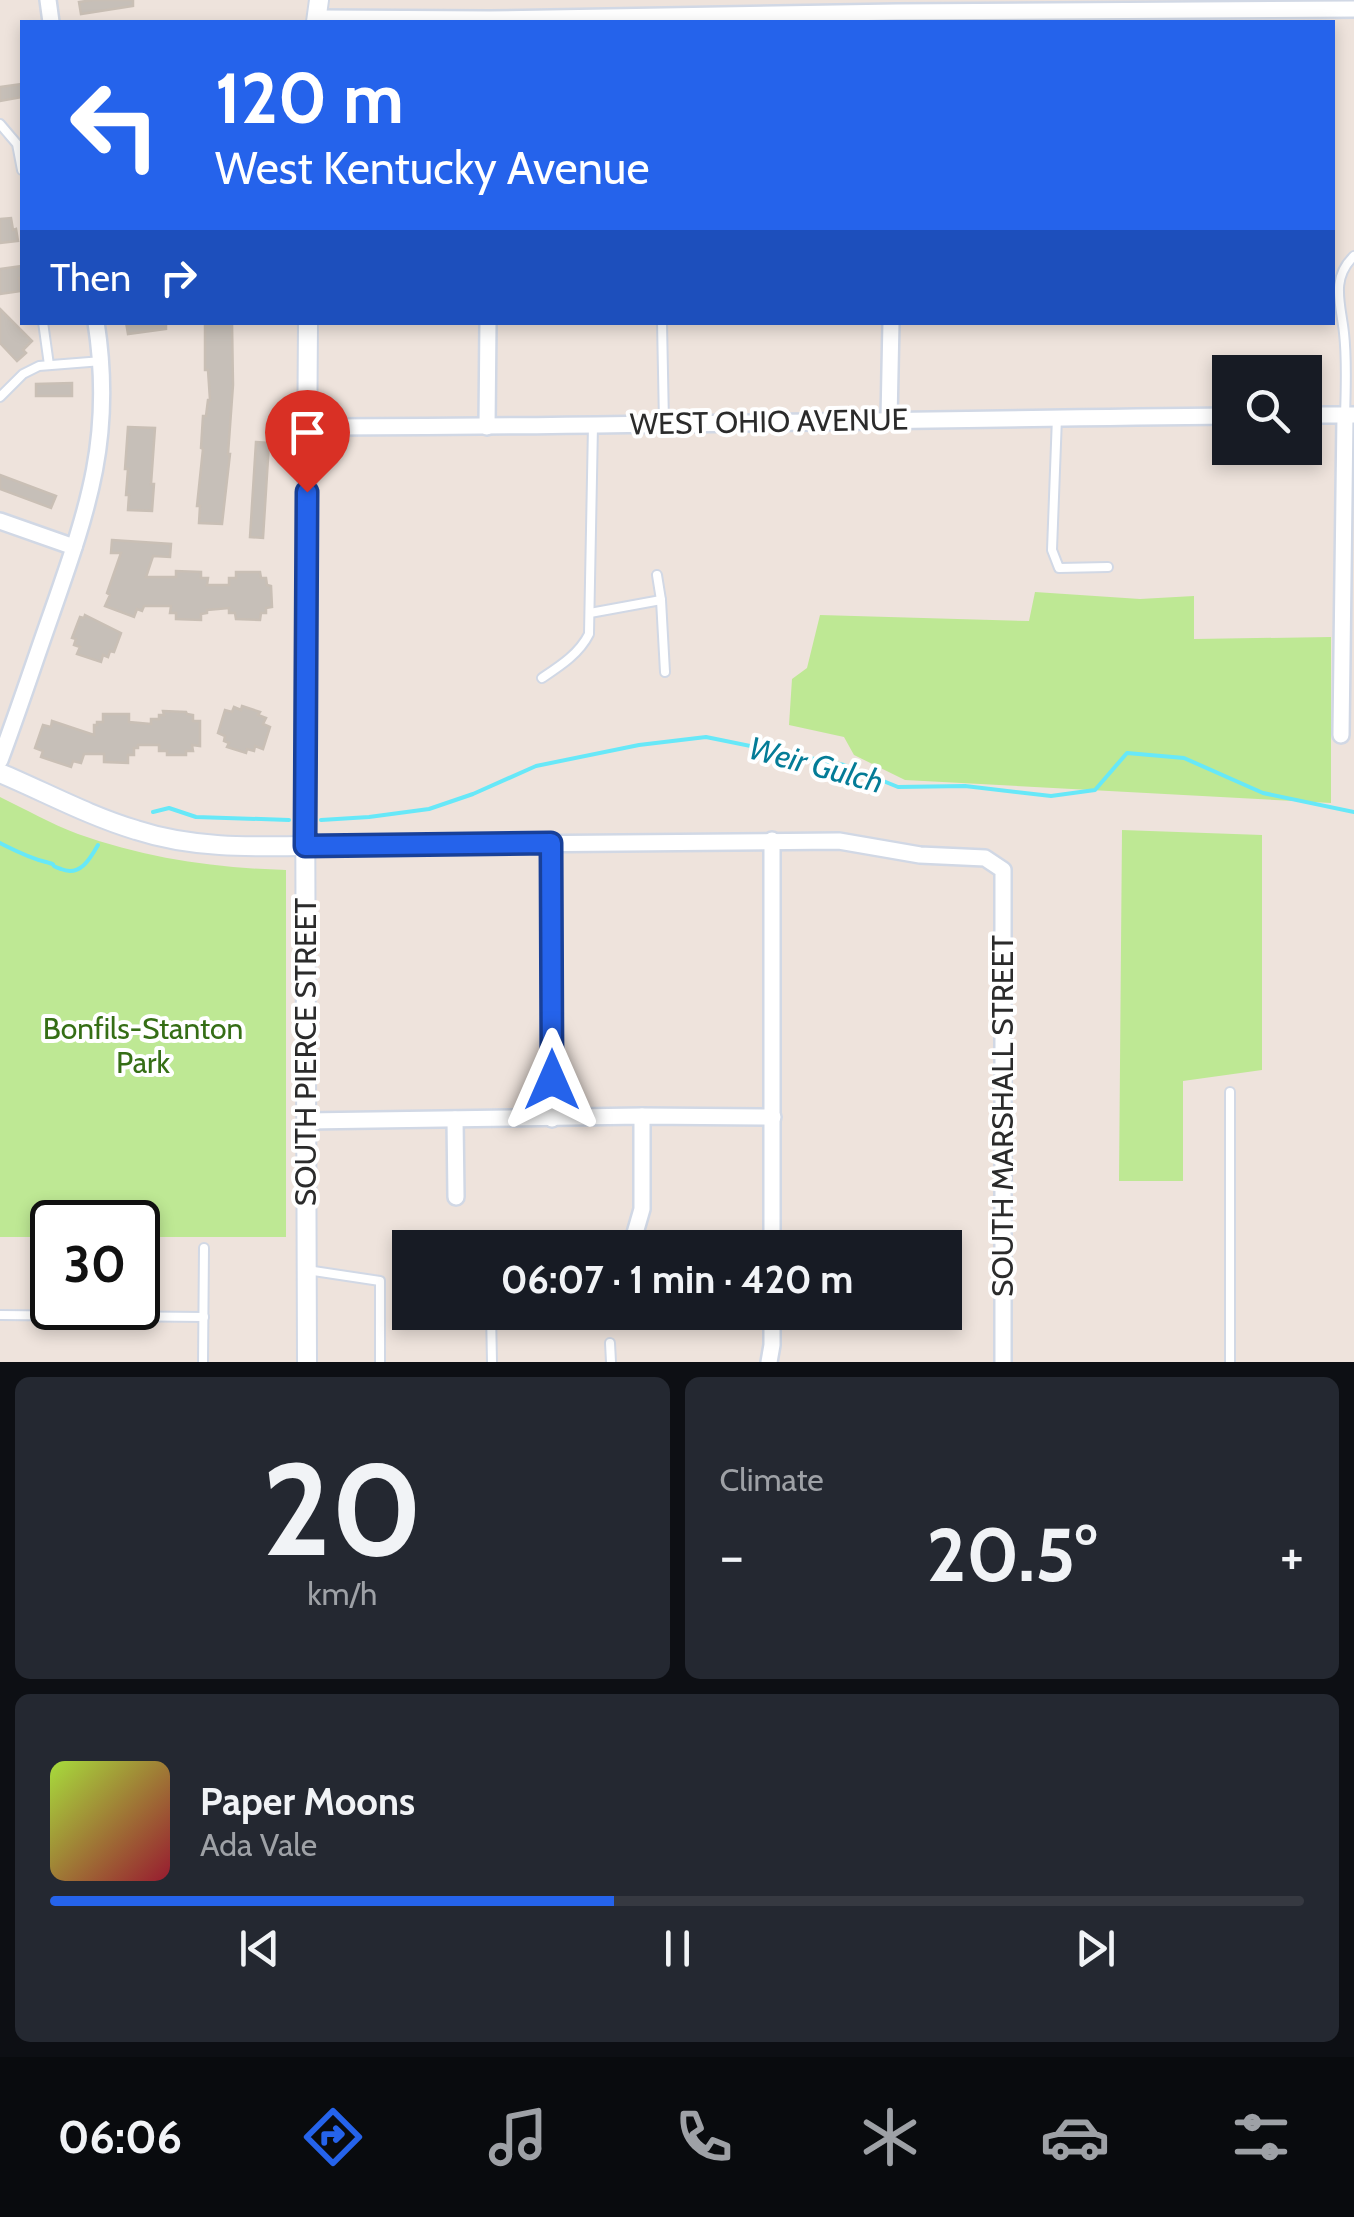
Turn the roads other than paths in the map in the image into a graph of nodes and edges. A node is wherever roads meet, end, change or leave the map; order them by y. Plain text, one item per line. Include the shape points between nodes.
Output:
1 (1101, 6) edge
2 (1354, 9) edge
3 (317, 13) edge
4 (1199, 16) edge
5 (897, 17) edge
6 (468, 20) edge
7 (592, 20) edge
8 (0, 124) edge
9 (20, 160) edge
10 (1354, 256) edge
11 (44, 325) edge
12 (96, 325) edge
13 (308, 325) edge
14 (488, 325) edge
15 (662, 325) edge
16 (891, 325) edge
17 (102, 361) junction
18 (49, 365) junction
19 (0, 397) edge
20 (1322, 415) edge
21 (1350, 415) edge
22 (1212, 416) edge
23 (1057, 418) junction
24 (889, 419) junction
25 (664, 424) junction
26 (593, 425) junction
27 (308, 427) junction
28 (487, 427) junction
29 (0, 520) edge
30 (74, 547) junction
31 (1108, 567) dead end
32 (657, 575) dead end
33 (661, 600) junction
34 (590, 613) junction
35 (665, 672) dead end
36 (542, 678) dead end
37 (1341, 735) dead end
38 (0, 760) edge
39 (0, 772) edge
40 (772, 840) junction
41 (551, 843) junction
42 (305, 846) junction
43 (1230, 1092) dead end
44 (642, 1116) junction
45 (772, 1117) junction
46 (455, 1119) junction
47 (552, 1119) junction
48 (306, 1121) junction
49 (456, 1197) dead end
50 (635, 1230) edge
51 (772, 1230) edge
52 (204, 1248) dead end
53 (306, 1270) junction
54 (0, 1315) edge
55 (204, 1317) junction
56 (491, 1330) edge
57 (772, 1330) edge
58 (610, 1343) dead end
59 (203, 1362) edge
60 (307, 1362) edge
61 (380, 1362) edge
62 (492, 1362) edge
63 (610, 1362) edge
64 (769, 1362) edge
65 (1004, 1362) edge
66 (1230, 1362) edge

1 - 4 street
1 - 5 street
2 - 4 street
3 - 6 street
5 - 7 street
8 - 9 lane via 17,144
10 - 21 lane via 1338,288
11 - 18 lane
12 - 17 street
13 - 27 street, SOUTH PIERCE STREET
14 - 28 street
15 - 25 lane
16 - 24 street
17 - 18 lane
17 - 30 street via 98,458
18 - 19 lane via 29,370
20 - 21 street
21 - 37 street
22 - 23 street, WEST OHIO AVENUE
23 - 24 street, WEST OHIO AVENUE
23 - 31 lane via 1052,550 1059,568
24 - 25 street, WEST OHIO AVENUE
25 - 26 street, WEST OHIO AVENUE
26 - 28 street, WEST OHIO AVENUE
26 - 34 lane
27 - 28 street, WEST OHIO AVENUE
27 - 42 street, SOUTH PIERCE STREET
29 - 30 street
30 - 38 street
32 - 33 lane
33 - 34 lane
33 - 35 lane
34 - 36 lane via 585,642
39 - 42 street via 150,834 222,846
40 - 41 street
40 - 45 street
40 - 65 street, SOUTH MARSHALL STREET via 985,858 1003,870
41 - 42 street
41 - 47 street
42 - 48 street, SOUTH PIERCE STREET
43 - 66 lane
44 - 45 street
44 - 47 street
44 - 50 street via 642,1209
45 - 51 street
46 - 47 street
46 - 48 street
46 - 49 street
48 - 53 street, SOUTH PIERCE STREET
52 - 55 lane
53 - 60 street, SOUTH PIERCE STREET
53 - 61 lane via 380,1280
54 - 55 lane
55 - 59 lane
56 - 62 lane
57 - 64 street
58 - 63 lane

